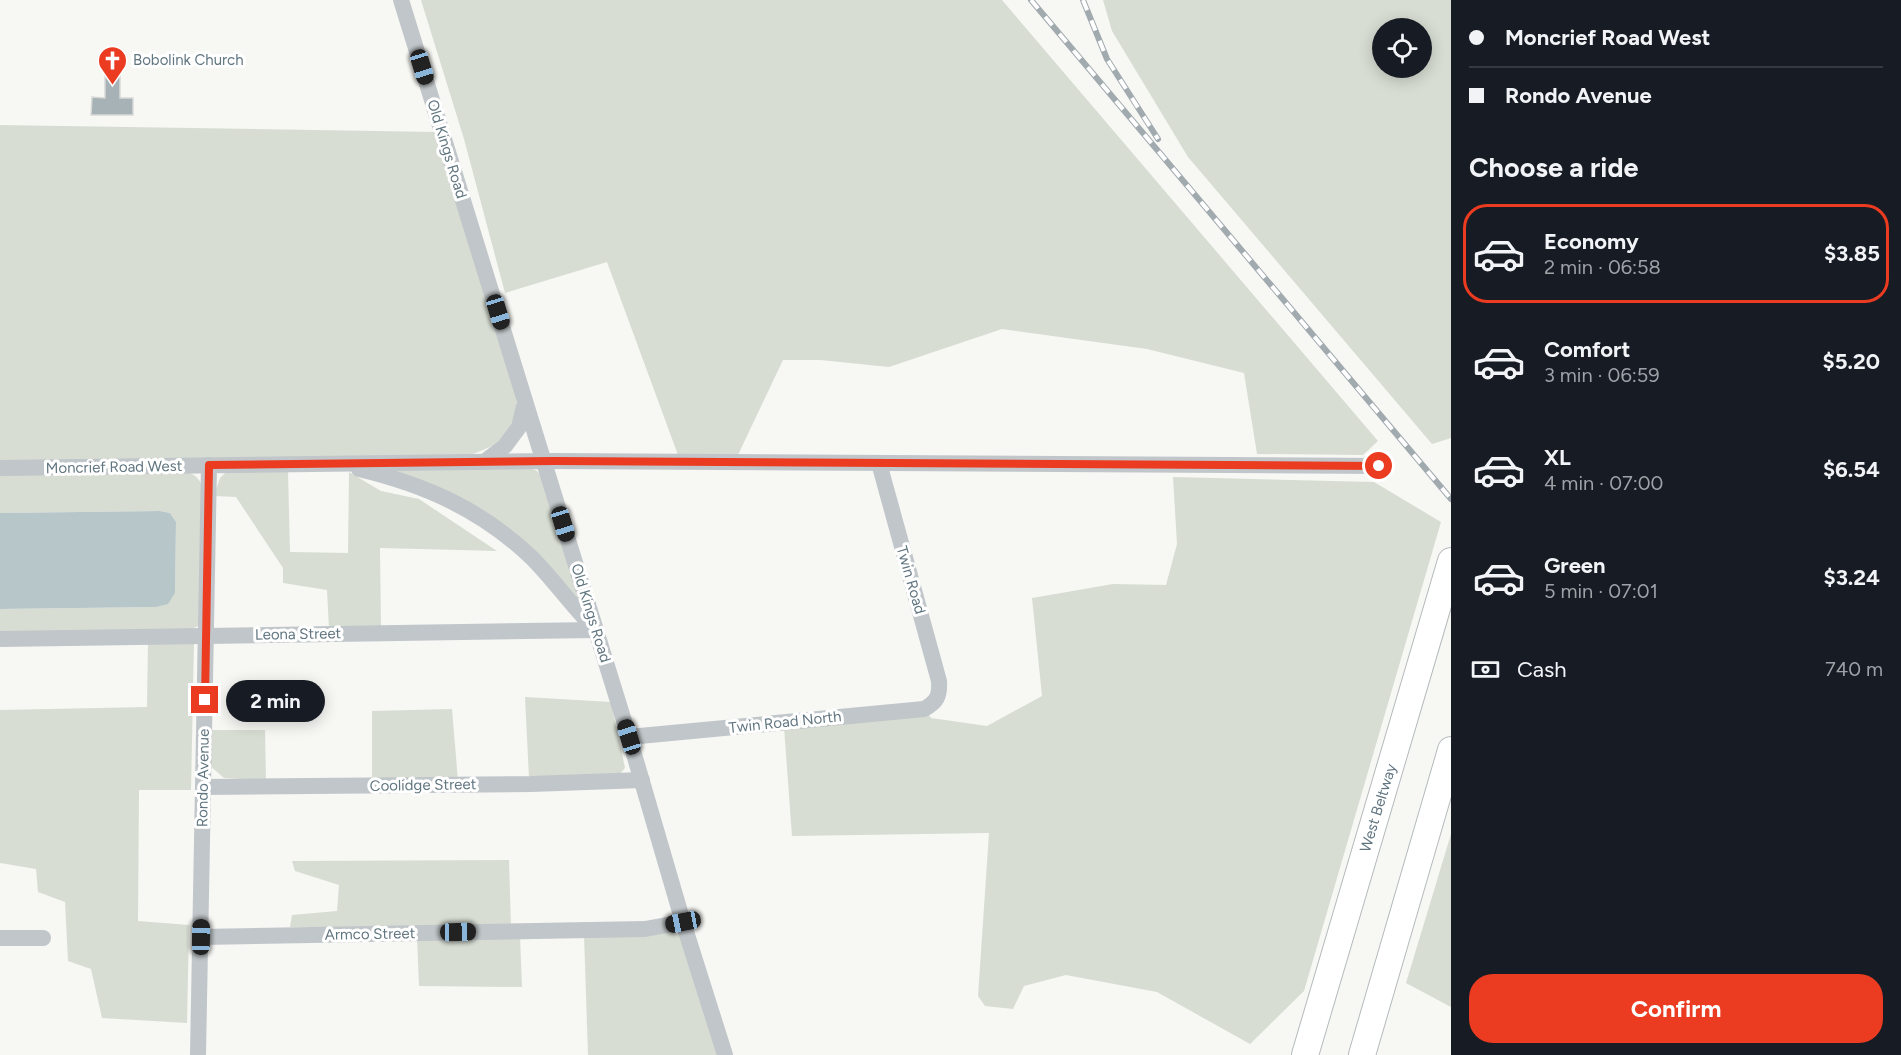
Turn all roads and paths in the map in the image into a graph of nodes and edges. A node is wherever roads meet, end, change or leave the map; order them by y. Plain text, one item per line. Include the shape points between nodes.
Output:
1 (401, 0) edge
2 (525, 401) junction
3 (544, 461) junction
4 (484, 462) junction
5 (333, 463) junction
6 (879, 463) junction
7 (209, 465) junction
8 (1379, 466) dead end
9 (0, 468) edge
10 (1450, 564) edge
11 (596, 630) junction
12 (206, 635) junction
13 (0, 639) edge
14 (938, 698) joint
15 (629, 737) junction
16 (1451, 750) edge
17 (642, 780) junction
18 (203, 787) junction
19 (683, 922) junction
20 (201, 937) junction
21 (0, 938) edge
22 (43, 938) dead end
23 (198, 1055) edge
24 (725, 1055) edge
25 (1305, 1055) edge
26 (1362, 1055) edge

1 - 2 street, Old Kings Road
2 - 3 street, Old Kings Road
2 - 4 street via 519,427 505,446
3 - 4 street, Moncrief Road West
3 - 6 street, Moncrief Road West
3 - 11 street, Old Kings Road
4 - 5 street, Moncrief Road West
5 - 7 street, Moncrief Road West
5 - 11 street via 394,477 472,511 532,559
6 - 8 street, Moncrief Road West
6 - 14 street, Twin Road via 939,681
7 - 9 street, Moncrief Road West
7 - 12 street, Rondo Avenue
10 - 25 highway, West Beltway
11 - 12 street, Leona Street
11 - 15 street, Old Kings Road
12 - 13 street, Leona Street
12 - 18 street, Rondo Avenue
14 - 15 street, Twin Road North via 924,708
15 - 17 street, Old Kings Road
16 - 26 highway
17 - 18 street, Coolidge Street
17 - 19 street, Old Kings Road
18 - 20 street, Rondo Avenue
19 - 20 street, Armco Street via 645,929
19 - 24 street, Old Kings Road
20 - 23 street, Rondo Avenue
21 - 22 street

